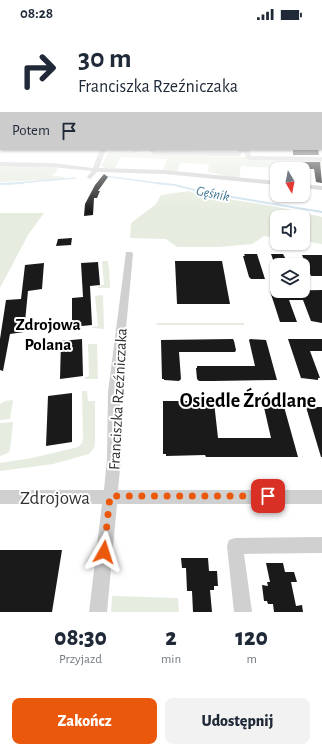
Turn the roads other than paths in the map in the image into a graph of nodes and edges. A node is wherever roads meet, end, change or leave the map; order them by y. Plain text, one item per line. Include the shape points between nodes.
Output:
1 (100, 157) edge
2 (249, 157) edge
3 (322, 159) edge
4 (0, 164) edge
5 (95, 170) junction
6 (90, 177) dead end
7 (270, 182) edge
8 (310, 187) edge
9 (322, 188) edge
10 (129, 254) dead end
11 (110, 496) junction
12 (322, 496) edge
13 (0, 497) edge
14 (322, 545) edge
15 (98, 612) edge
16 (243, 612) edge

1 - 5 street
2 - 3 street
4 - 5 street
5 - 6 street
5 - 7 street via 165,172
8 - 9 street
10 - 11 street, Franciszka Rzeźniczaka via 115,384 115,442
11 - 12 street
11 - 13 street, Zdrojowa
11 - 15 street, Franciszka Rzeźniczaka
14 - 16 street via 235,546

